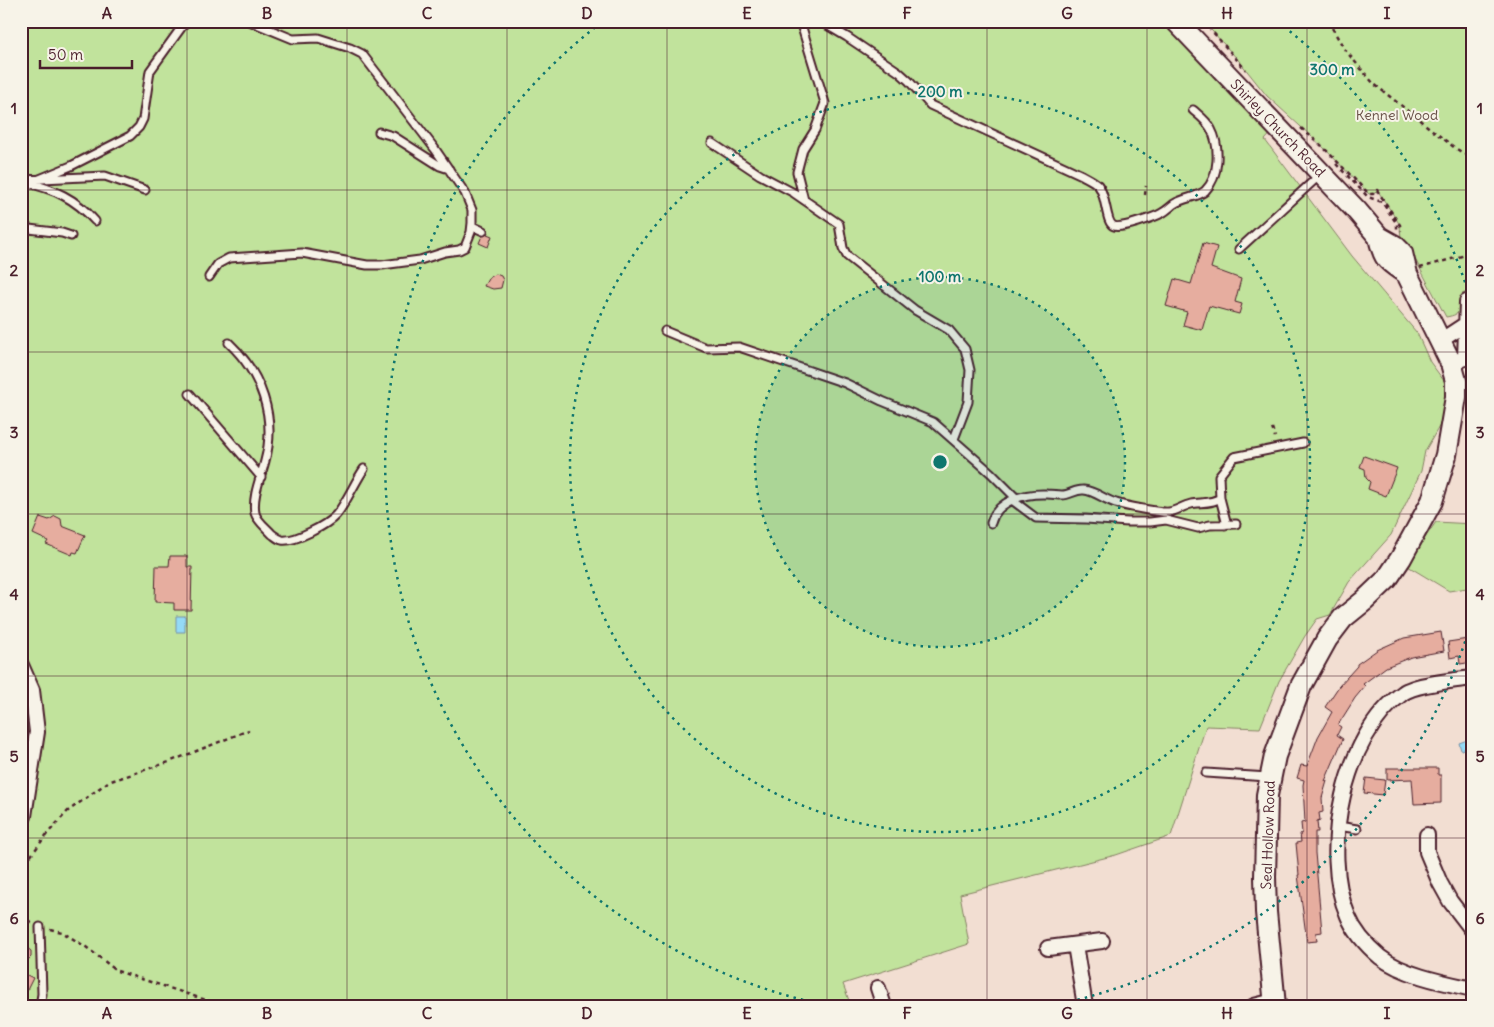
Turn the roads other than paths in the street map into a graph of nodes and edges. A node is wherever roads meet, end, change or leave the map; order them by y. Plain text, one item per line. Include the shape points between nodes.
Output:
1 (186, 21) edge
2 (249, 21) edge
3 (800, 21) edge
4 (820, 21) edge
5 (1176, 21) edge
6 (1193, 110) dead end
7 (379, 132) dead end
8 (712, 143) dead end
9 (450, 170) junction
10 (1322, 174) junction
11 (37, 180) junction
12 (21, 181) edge
13 (144, 190) dead end
14 (804, 200) junction
15 (95, 221) dead end
16 (472, 226) junction
17 (21, 228) edge
18 (483, 231) dead end
19 (70, 236) dead end
20 (1239, 249) dead end
21 (209, 277) dead end
22 (1469, 298) edge
23 (1466, 324) junction
24 (665, 331) dead end
25 (1440, 341) junction
26 (229, 343) dead end
27 (1463, 360) edge
28 (190, 394) dead end
29 (954, 439) junction
30 (1303, 443) dead end
31 (364, 469) dead end
32 (261, 476) junction
33 (1220, 498) junction
34 (1014, 499) junction
35 (991, 523) dead end
36 (1236, 524) dead end
37 (1225, 525) junction
38 (21, 665) edge
39 (1473, 678) edge
40 (1206, 773) dead end
41 (1270, 777) junction
42 (21, 821) edge
43 (1337, 826) junction
44 (1357, 830) dead end
45 (1427, 835) dead end
46 (40, 927) road end
47 (1473, 931) edge
48 (1102, 941) dead end
49 (1075, 945) junction
50 (1048, 948) dead end
51 (878, 988) dead end
52 (1473, 988) edge
53 (1274, 1003) edge
54 (40, 1006) edge
55 (884, 1006) edge
56 (1085, 1006) edge
57 (1254, 1006) edge

1 - 11 lane via 150,71 139,127 130,136
2 - 9 lane via 294,39 318,38 362,54
3 - 14 lane via 825,103 816,130 803,149 797,172
4 - 6 lane via 899,72 930,105 1092,180 1102,191 1112,226 1128,225 1161,214 1182,200 1200,194 1209,185 1216,166 1216,139 1205,119
5 - 10 main road, Shirley Church Road
7 - 9 lane via 393,136
8 - 14 lane
9 - 16 lane via 472,210
10 - 20 lane
10 - 25 main road, Shirley Church Road via 1379,237 1382,254 1388,262 1417,270
11 - 12 lane
11 - 13 lane via 105,176
12 - 15 lane via 69,198
14 - 29 lane via 839,224 847,256 915,310 949,330 965,349 970,370 968,402
16 - 18 lane
16 - 21 lane via 465,247 420,260 368,265 302,253 265,255 229,258 218,264
17 - 19 lane
22 - 23 street
23 - 25 street
23 - 27 street
24 - 29 lane via 706,348 739,346 845,382 933,422
25 - 27 main road
26 - 32 lane via 251,368 268,413 270,438
27 - 41 main road, Seal Hollow Road via 1456,381 1446,455 1432,502 1387,579 1343,618 1327,640 1301,686
28 - 32 lane
29 - 34 lane
30 - 33 lane via 1234,457 1219,476
31 - 32 lane via 337,514 327,523 283,540 277,538 255,513
33 - 34 lane via 1168,512 1117,504 1082,490 1064,496 1030,494
33 - 37 lane
34 - 35 lane via 1002,504
34 - 37 lane via 1036,518 1128,522 1166,520 1198,528
36 - 37 lane
38 - 42 street via 32,690 38,732
39 - 43 street via 1404,692 1384,709 1359,749 1345,786
40 - 41 lane
41 - 53 main road, Seal Hollow Road via 1265,877
43 - 44 lane
43 - 52 street via 1338,881 1348,917 1357,933 1382,958 1410,973
45 - 47 street via 1426,852 1440,883
46 - 54 lane
48 - 49 street
49 - 50 street
49 - 56 street
51 - 55 street
53 - 57 street

